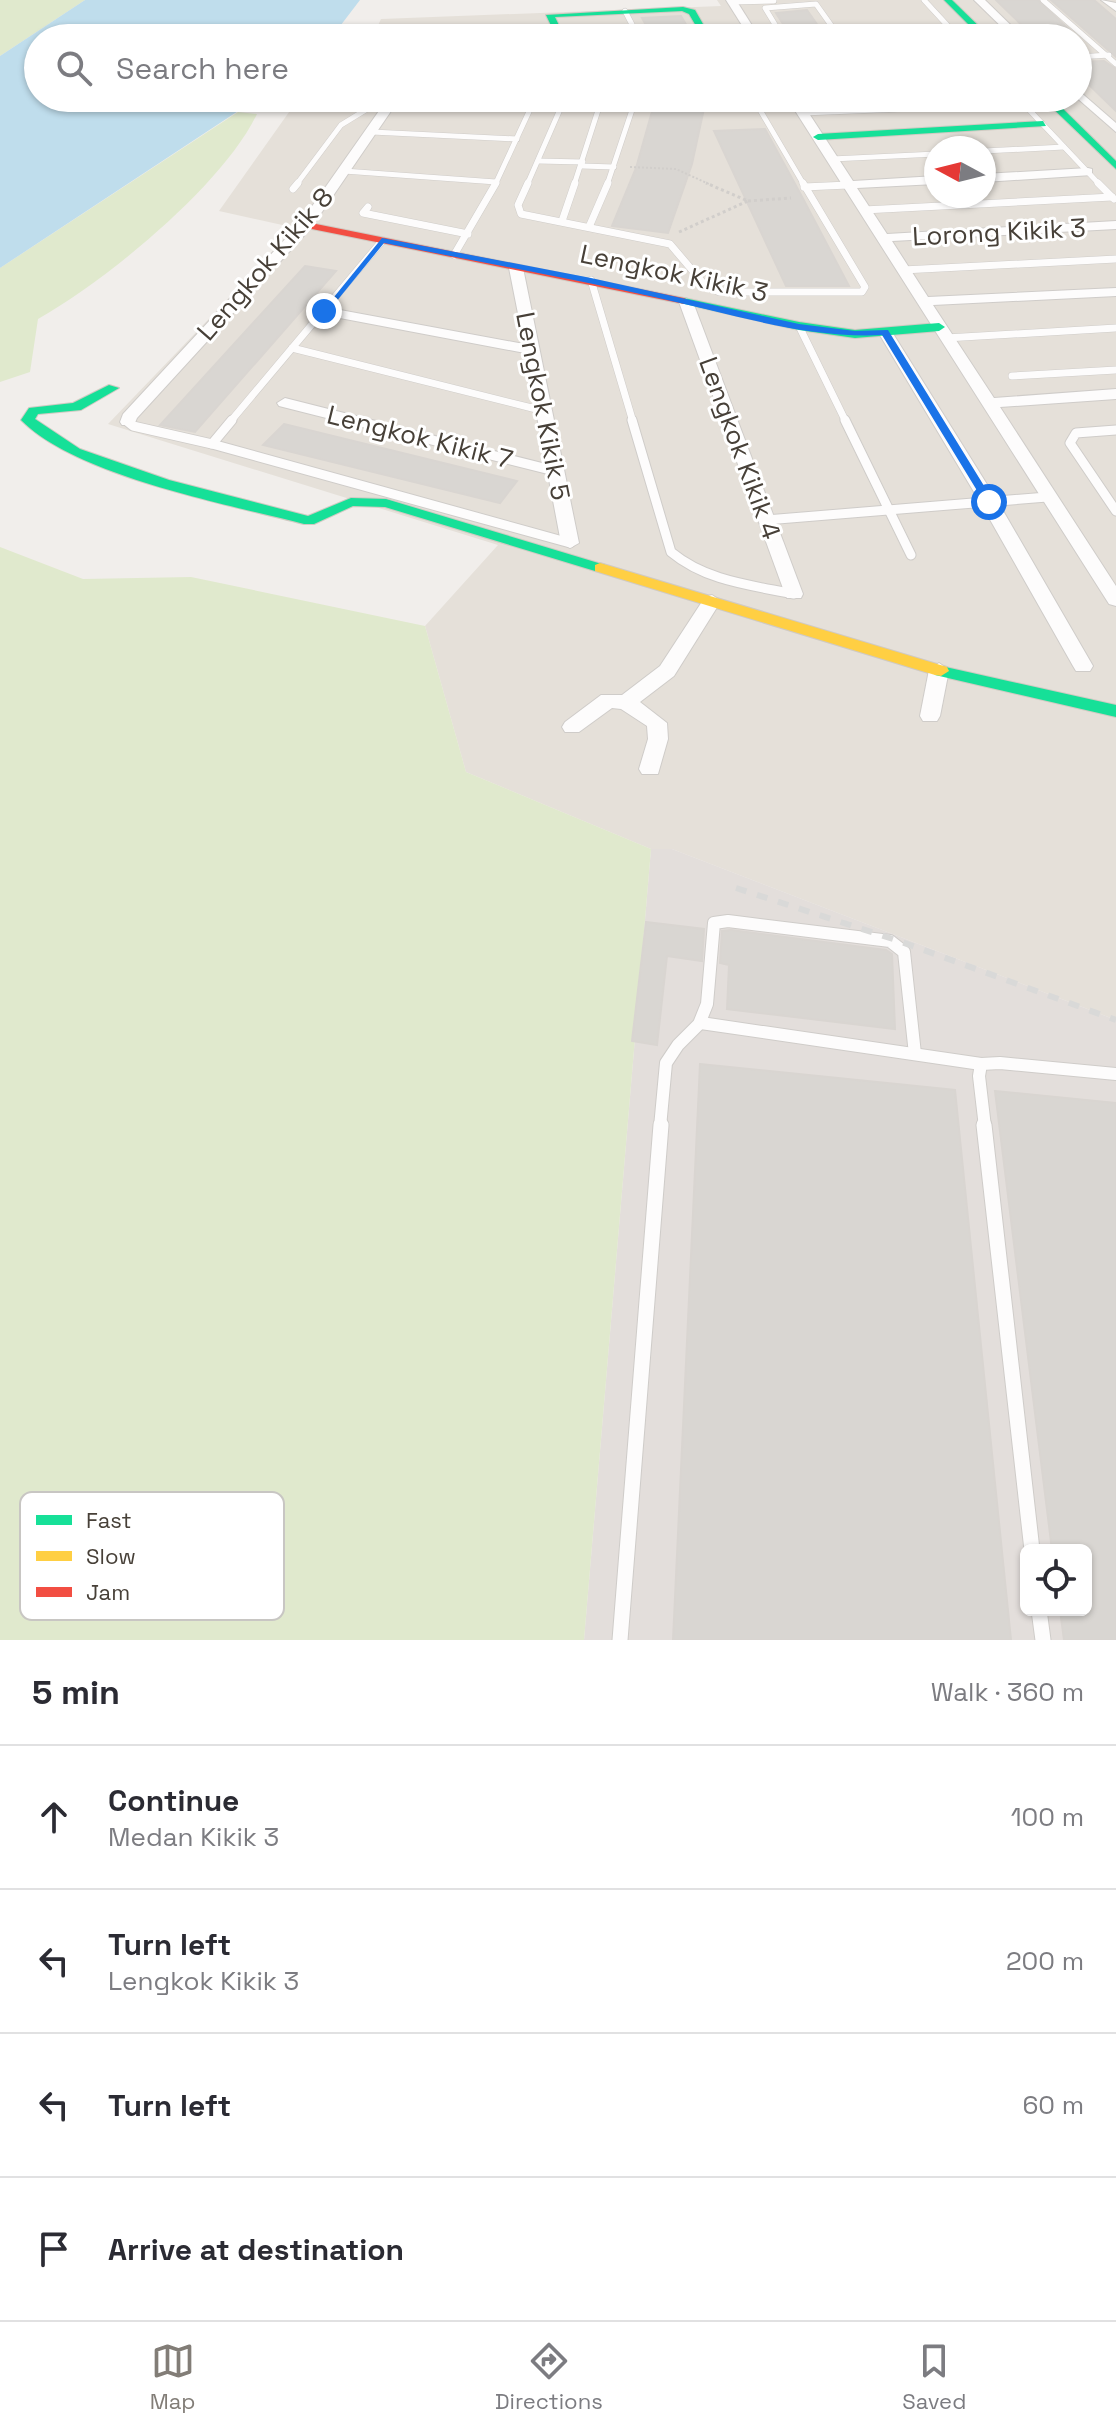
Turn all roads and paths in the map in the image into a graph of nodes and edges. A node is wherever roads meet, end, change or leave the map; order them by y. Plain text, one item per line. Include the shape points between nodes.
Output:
1 (803, 0) edge
2 (924, 0) edge
3 (948, 0) edge
4 (979, 0) edge
5 (1043, 0) edge
6 (1106, 0) edge
7 (732, 1) edge
8 (768, 1) edge
9 (1116, 8) edge
10 (625, 11) junction
11 (554, 24) edge
12 (632, 24) edge
13 (699, 24) edge
14 (746, 24) edge
15 (775, 24) edge
16 (830, 24) edge
17 (946, 24) edge
18 (972, 24) edge
19 (1004, 24) edge
20 (1070, 24) edge
21 (1092, 44) edge
22 (1116, 55) edge
23 (1092, 56) edge
24 (1106, 56) junction
25 (1116, 64) edge
26 (1092, 106) edge
27 (362, 112) edge
28 (385, 112) edge
29 (529, 112) edge
30 (559, 112) edge
31 (598, 112) edge
32 (632, 112) edge
33 (761, 112) edge
34 (821, 112) edge
35 (1032, 112) edge
36 (1062, 112) edge
37 (803, 113) joint
38 (1043, 124) junction
39 (1116, 129) edge
40 (372, 132) junction
41 (818, 137) junction
42 (517, 139) junction
43 (1064, 147) junction
44 (996, 150) edge
45 (924, 155) edge
46 (832, 159) junction
47 (1113, 159) edge
48 (538, 161) junction
49 (582, 164) junction
50 (614, 167) junction
51 (344, 171) junction
52 (1088, 172) junction
53 (996, 177) edge
54 (924, 181) edge
55 (496, 182) junction
56 (848, 185) junction
57 (804, 187) junction
58 (293, 189) dead end
59 (810, 197) junction
60 (1114, 198) edge
61 (748, 201) junction
62 (368, 207) dead end
63 (864, 210) junction
64 (562, 221) junction
65 (306, 225) junction
66 (1116, 225) edge
67 (589, 227) junction
68 (468, 234) junction
69 (882, 238) junction
70 (382, 241) junction
71 (660, 241) junction
72 (454, 255) junction
73 (1116, 259) edge
74 (516, 268) junction
75 (903, 270) junction
76 (591, 280) junction
77 (1116, 292) edge
78 (923, 301) junction
79 (686, 302) junction
80 (324, 311) junction
81 (799, 326) junction
82 (1116, 328) edge
83 (885, 332) junction
84 (942, 332) junction
85 (292, 348) junction
86 (532, 350) junction
87 (1116, 370) edge
88 (1012, 376) dead end
89 (113, 388) dead end
90 (1116, 394) edge
91 (285, 403) dead end
92 (987, 403) junction
93 (544, 411) junction
94 (128, 422) joint
95 (1116, 430) edge
96 (212, 444) junction
97 (555, 471) junction
98 (1047, 497) junction
99 (989, 502) junction
100 (890, 510) junction
101 (1116, 511) edge
102 (766, 520) junction
103 (570, 543) joint
104 (911, 555) dead end
105 (794, 594) joint
106 (1116, 600) edge
107 (712, 601) junction
108 (1083, 666) dead end
109 (939, 670) junction
110 (626, 703) junction
111 (1116, 711) edge
112 (930, 716) dead end
113 (572, 727) dead end
114 (650, 769) dead end
115 (701, 1023) junction
116 (915, 1054) junction
117 (981, 1064) junction
118 (1116, 1074) edge
119 (1031, 1544) edge
120 (1040, 1616) edge
121 (620, 1640) edge
122 (1043, 1640) edge

1 - 8 lane
2 - 17 lane
3 - 18 street
4 - 19 street
5 - 20 lane
6 - 9 street
7 - 8 lane
7 - 14 street
10 - 11 street via 550,15
10 - 12 lane
10 - 13 street via 683,9
15 - 16 lane via 765,8 816,4
21 - 24 lane
22 - 24 lane
23 - 24 lane
24 - 25 lane
26 - 39 street
27 - 58 lane via 341,125
28 - 40 street, Lengkok Kikik 8
29 - 42 lane
30 - 48 lane
31 - 49 lane
32 - 50 lane
33 - 57 lane
34 - 37 lane
35 - 38 lane
36 - 47 street
37 - 41 street
38 - 41 street
38 - 43 lane
40 - 42 lane
40 - 51 street, Lengkok Kikik 8
41 - 46 street
42 - 55 lane
43 - 44 lane
43 - 52 lane
45 - 46 lane
46 - 56 street
48 - 49 lane
48 - 64 lane via 518,211
49 - 50 lane
49 - 64 lane
50 - 61 path via 676,169
50 - 67 lane
51 - 55 lane
51 - 65 street, Lengkok Kikik 8
52 - 53 street
52 - 60 lane
54 - 56 street
55 - 68 lane
56 - 57 lane
56 - 63 street
57 - 59 lane
59 - 61 path
59 - 71 lane via 865,287 862,292 710,290 670,244
60 - 63 lane
61 - 71 path
62 - 68 lane via 363,213
63 - 69 street
64 - 67 lane
65 - 70 street, Lengkok Kikik 3
65 - 94 street, Lengkok Kikik 8
66 - 69 street, Lorong Kikik 3
67 - 71 lane
68 - 72 lane
69 - 75 street
70 - 72 street, Lengkok Kikik 3
70 - 80 lane
72 - 74 street, Lengkok Kikik 3
73 - 75 lane
74 - 76 street, Lengkok Kikik 3
74 - 86 street, Lengkok Kikik 5
75 - 78 street
76 - 79 street, Lengkok Kikik 3
76 - 105 lane via 671,552 685,566 722,579
77 - 78 street
78 - 84 street
79 - 81 street, Lengkok Kikik 3
79 - 102 street, Lengkok Kikik 4
80 - 85 lane
80 - 86 street
81 - 83 street, Lengkok Kikik 3 via 855,334
81 - 100 lane
82 - 84 lane
83 - 84 street, Lengkok Kikik 3
83 - 99 street
84 - 92 street
85 - 93 lane
85 - 96 lane
86 - 93 street, Lengkok Kikik 5
87 - 88 lane
89 - 107 street via 89,406 34,411 28,420 75,452 164,483 309,521 351,502 386,503
90 - 92 street
91 - 97 street, Lengkok Kikik 7
92 - 98 street
93 - 97 street, Lengkok Kikik 5
94 - 96 lane
95 - 101 lane via 1076,433 1070,443
96 - 103 lane
97 - 103 street, Lengkok Kikik 5
98 - 99 lane
98 - 106 street
99 - 100 lane
99 - 108 street
100 - 102 lane
100 - 104 lane
102 - 105 street, Lengkok Kikik 4
107 - 109 street
107 - 110 street via 667,671
109 - 111 street
109 - 112 street
110 - 113 street via 608,700
110 - 114 street via 657,723
115 - 116 lane
115 - 116 lane via 711,981 714,923 890,941 904,952
115 - 121 lane via 676,1044 666,1063
116 - 117 lane
117 - 118 lane
117 - 119 lane
120 - 122 lane

